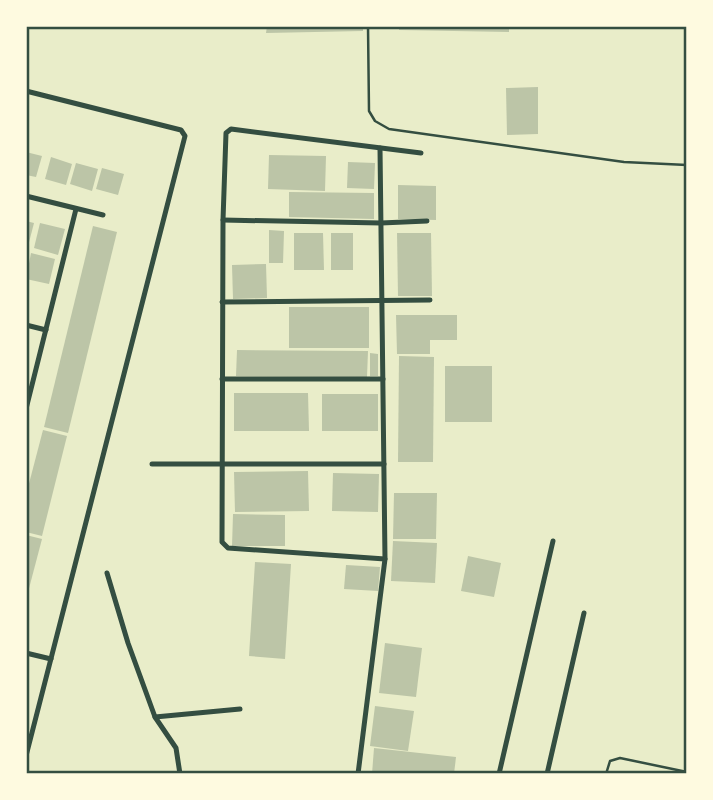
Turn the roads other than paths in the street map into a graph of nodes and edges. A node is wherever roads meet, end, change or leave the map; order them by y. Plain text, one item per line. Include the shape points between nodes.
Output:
1 (368, 26) edge
2 (26, 91) edge
3 (380, 148) junction
4 (421, 153) dead end
5 (687, 165) edge
6 (26, 196) edge
7 (76, 208) junction
8 (103, 215) dead end
9 (223, 220) junction
10 (427, 221) dead end
11 (381, 223) junction
12 (430, 300) dead end
13 (222, 302) junction
14 (382, 302) junction
15 (26, 325) edge
16 (46, 330) junction
17 (222, 379) junction
18 (383, 379) junction
19 (26, 409) edge
20 (152, 464) dead end
21 (222, 464) junction
22 (384, 464) junction
23 (553, 541) dead end
24 (385, 559) junction
25 (107, 573) dead end
26 (584, 613) dead end
27 (26, 653) edge
28 (51, 659) junction
29 (240, 709) dead end
30 (155, 717) junction
31 (26, 756) edge
32 (687, 772) edge
33 (180, 774) edge
34 (358, 774) edge
35 (499, 774) edge
36 (547, 774) edge
37 (606, 774) edge

1 - 5 lane via 369,111 389,130 624,162
2 - 28 street via 181,130 185,136
3 - 4 street
3 - 9 street via 231,129 226,133
3 - 11 street
6 - 7 street
7 - 8 street
7 - 16 street
9 - 11 street
9 - 13 street
10 - 11 street
11 - 14 street
12 - 14 street
13 - 14 street
13 - 17 street
14 - 18 street
15 - 16 street
16 - 19 street
17 - 18 street
17 - 21 street
18 - 22 street
20 - 21 street
21 - 22 street
21 - 24 street via 224,546
22 - 24 street
23 - 35 street
24 - 34 street
25 - 30 street
26 - 36 street
27 - 28 street
28 - 31 street
29 - 30 street
30 - 33 street via 173,741
32 - 37 lane via 620,758 610,761

